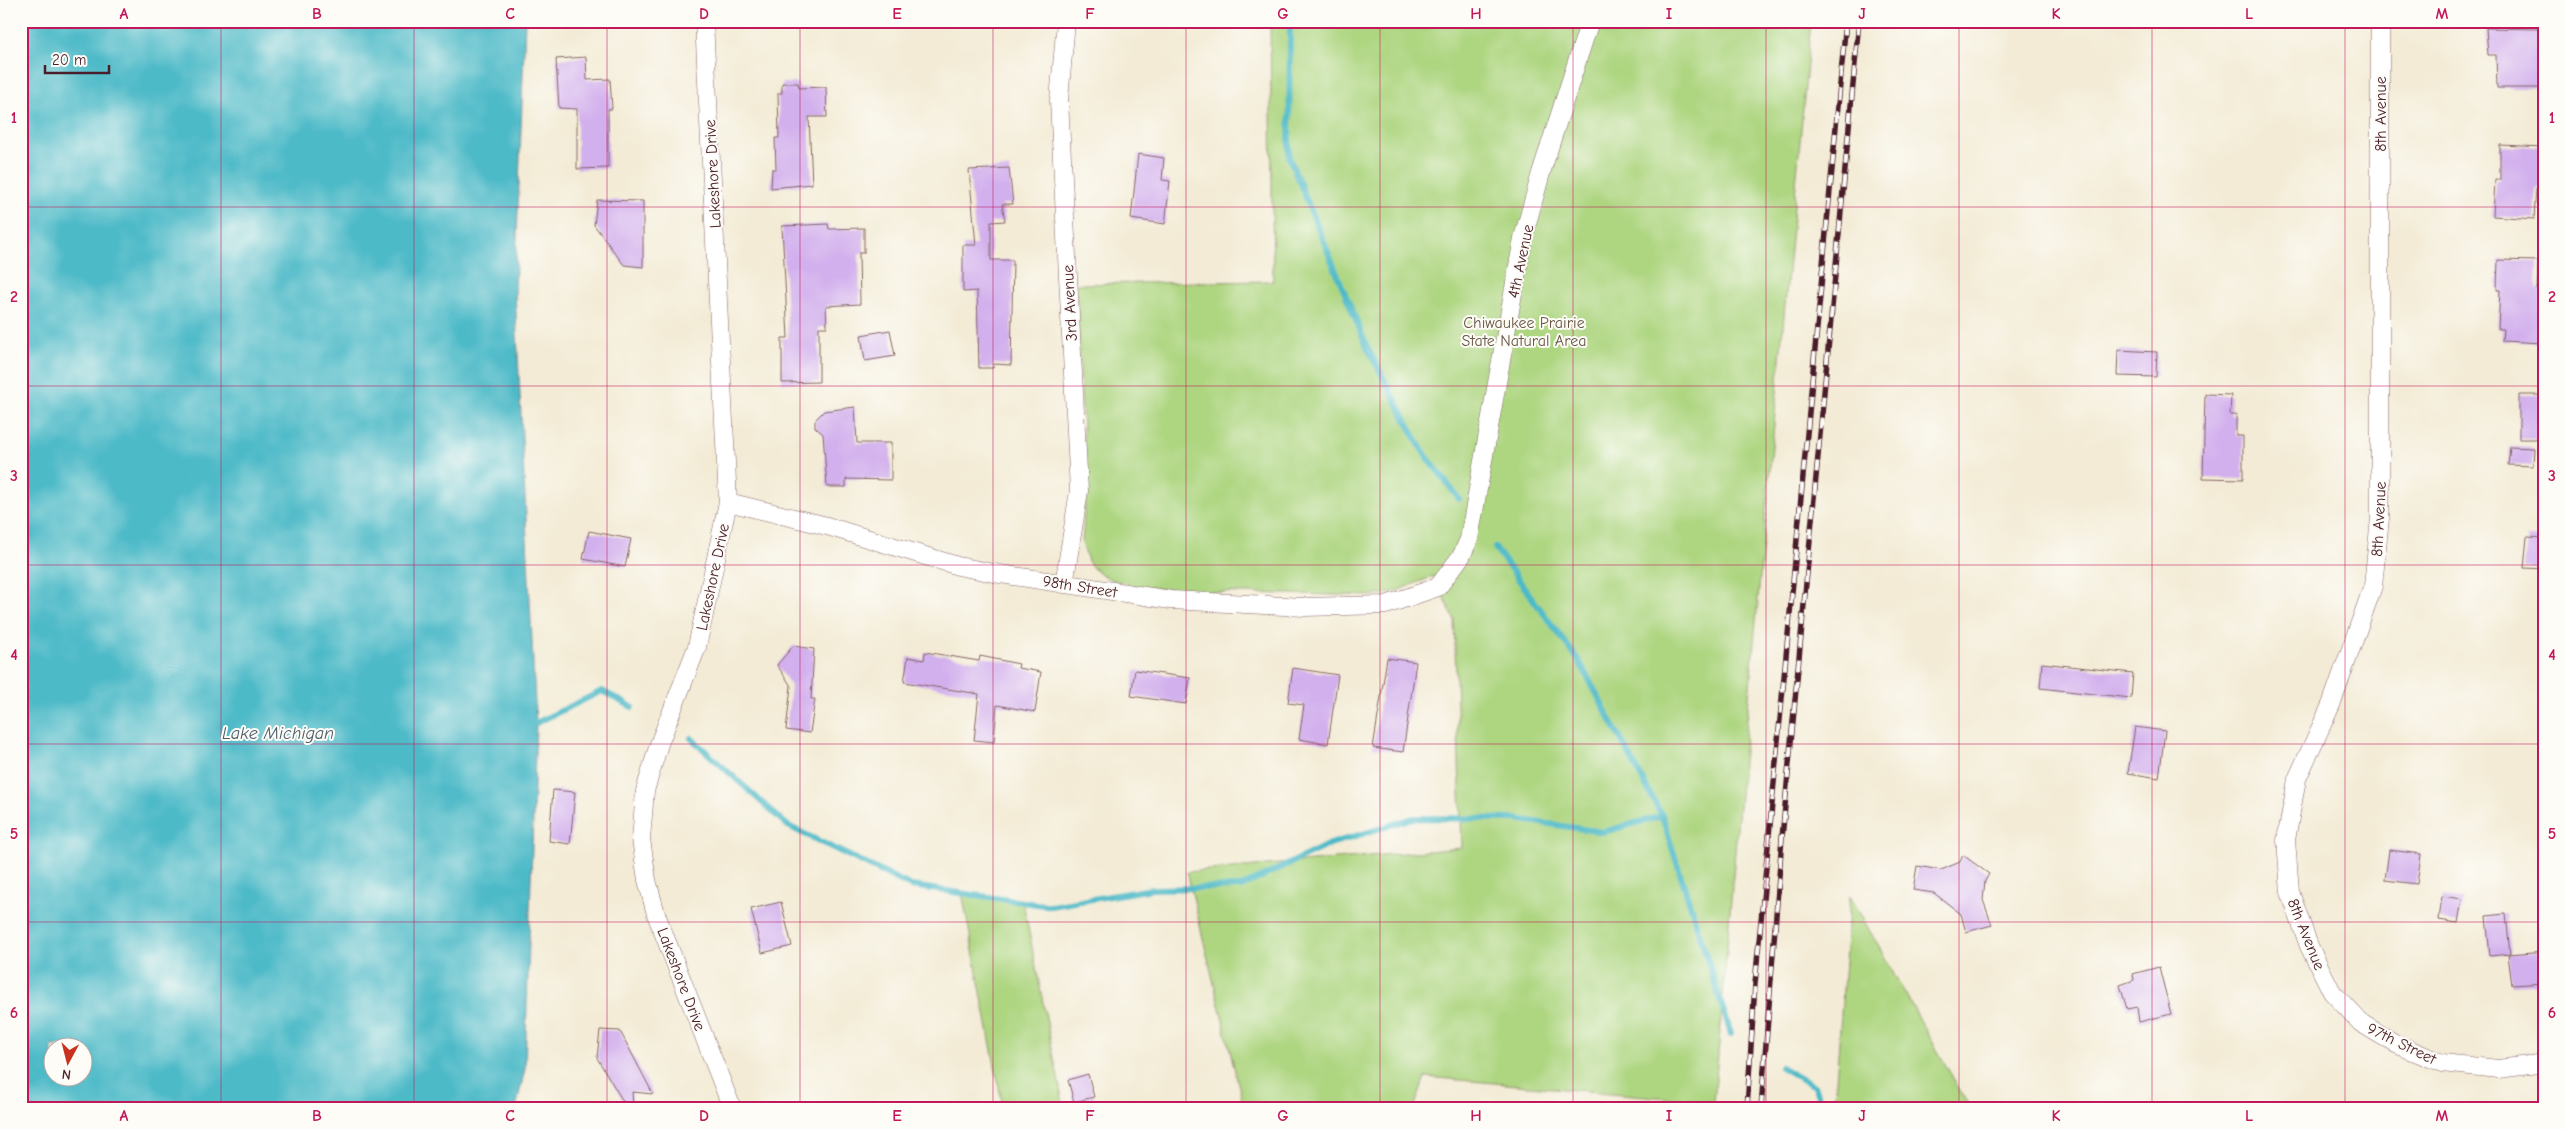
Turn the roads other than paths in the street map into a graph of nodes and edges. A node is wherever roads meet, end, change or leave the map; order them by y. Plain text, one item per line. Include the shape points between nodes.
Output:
1 (704, 21) edge
2 (1066, 21) edge
3 (1590, 21) edge
4 (2380, 21) edge
5 (728, 502) junction
6 (1064, 584) junction
7 (1438, 588) joint
8 (2332, 992) joint
9 (2545, 1063) edge
10 (732, 1108) edge

1 - 5 street, Lakeshore Drive
2 - 6 street, 3rd Avenue via 1059,100 1078,490
3 - 7 street, 4th Avenue via 1523,238 1469,539 1462,556
4 - 8 street, 8th Avenue via 2380,518 2373,586 2331,705 2296,780 2286,840 2290,892 2309,946
5 - 6 street, 98th Street via 828,526 958,566
5 - 10 street, Lakeshore Drive via 697,646 659,744 645,791 641,838 656,914
6 - 7 street, 98th Street via 1171,600 1312,607 1386,605
8 - 9 street, 97th Street via 2361,1023 2396,1044 2442,1062 2498,1069

